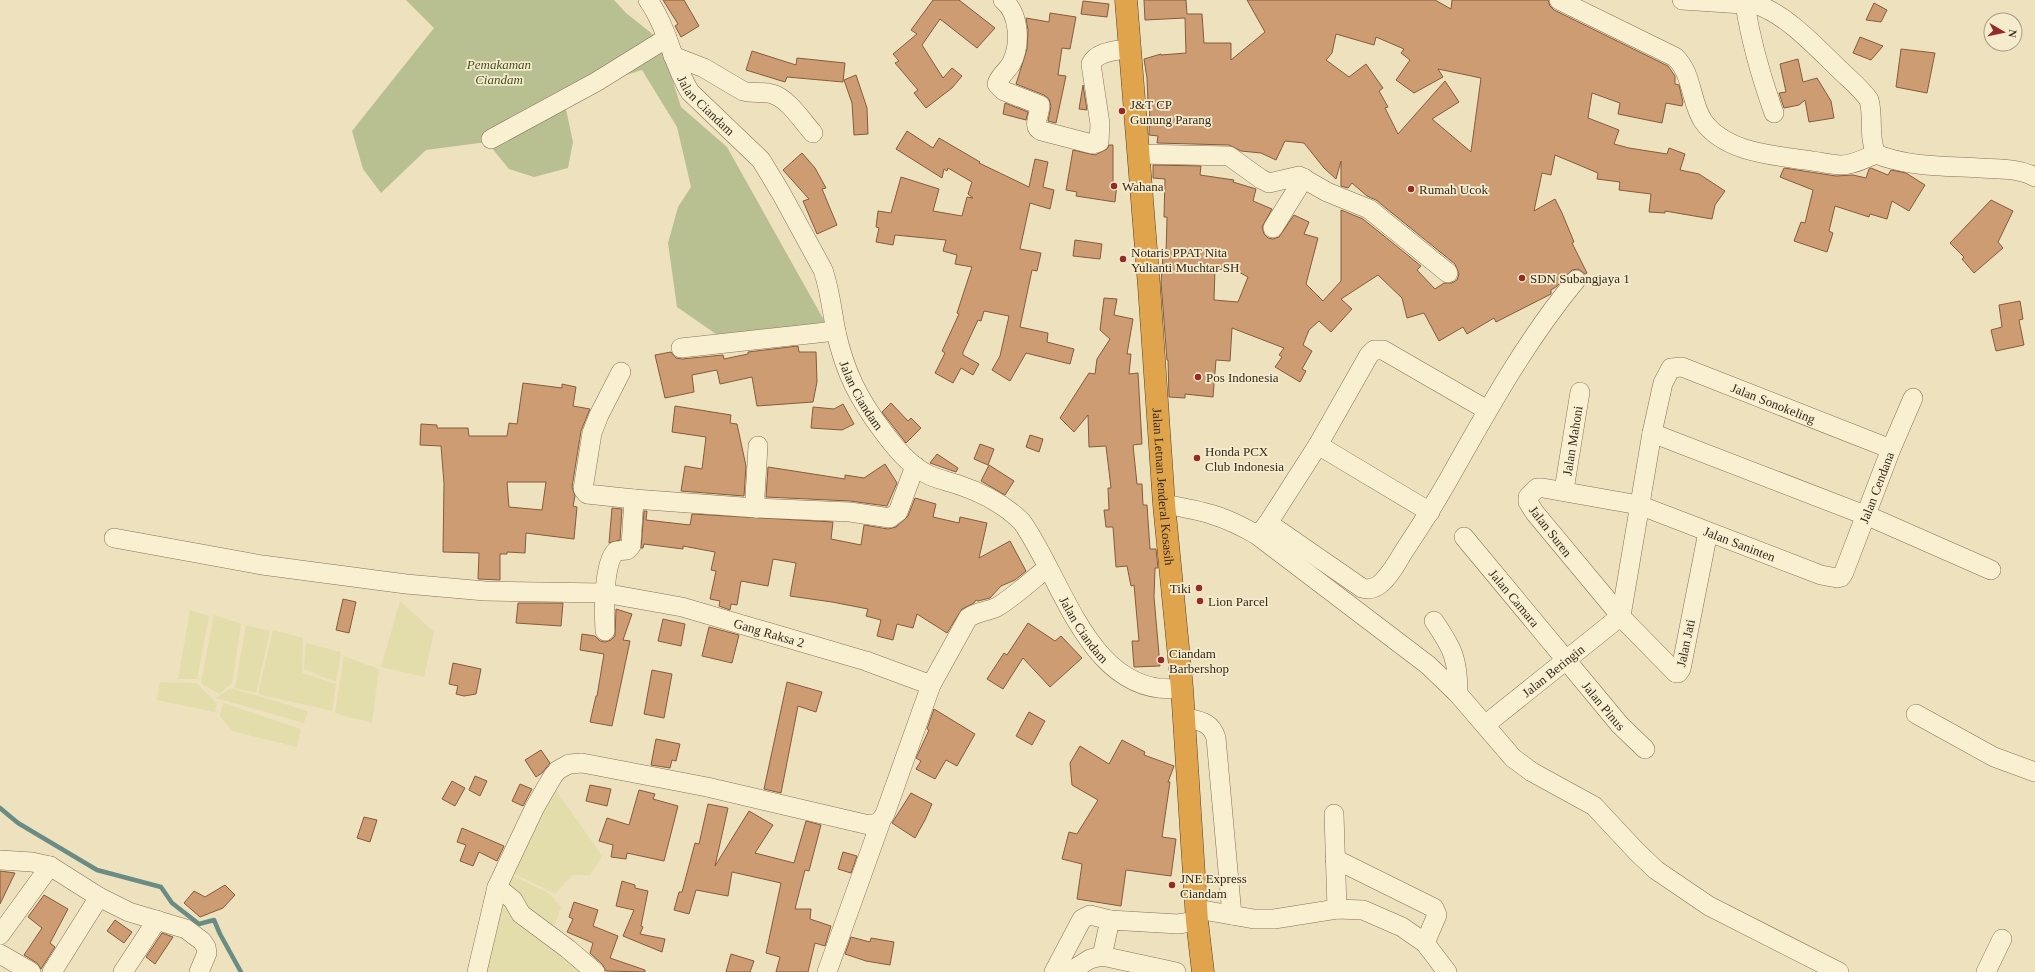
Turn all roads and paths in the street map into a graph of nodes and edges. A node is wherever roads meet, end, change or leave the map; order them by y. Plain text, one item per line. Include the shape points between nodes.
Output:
1 (648, 0) edge
2 (1004, 0) edge
3 (1126, 0) edge
4 (1559, 0) edge
5 (1682, 0) edge
6 (1745, 4) junction
7 (667, 38) junction
8 (1130, 48) junction
9 (673, 56) junction
10 (1774, 113) dead end
11 (813, 133) dead end
12 (491, 139) dead end
13 (1139, 154) junction
14 (1876, 154) junction
15 (2035, 176) edge
16 (1304, 178) junction
17 (1273, 228) dead end
18 (1448, 273) dead end
19 (1576, 280) dead end
20 (836, 332) junction
21 (681, 348) dead end
22 (621, 372) dead end
23 (1580, 392) dead end
24 (1913, 398) dead end
25 (1487, 410) junction
26 (1652, 433) junction
27 (758, 446) dead end
28 (1318, 446) junction
29 (1891, 449) junction
30 (915, 466) junction
31 (1564, 490) junction
32 (634, 499) junction
33 (1164, 504) junction
34 (1640, 504) junction
35 (756, 508) junction
36 (1430, 512) junction
37 (1866, 517) junction
38 (1263, 530) junction
39 (1708, 532) junction
40 (1464, 537) dead end
41 (114, 538) dead end
42 (1047, 568) junction
43 (1991, 570) dead end
44 (1841, 577) joint
45 (604, 593) junction
46 (1621, 616) junction
47 (1434, 620) dead end
48 (605, 631) dead end
49 (1566, 659) junction
50 (931, 685) junction
51 (1182, 688) junction
52 (1458, 694) junction
53 (1916, 714) dead end
54 (1183, 717) junction
55 (1485, 725) junction
56 (1645, 749) dead end
57 (2035, 772) edge
58 (1334, 814) dead end
59 (881, 821) junction
60 (1335, 859) junction
61 (0, 860) edge
62 (50, 866) junction
63 (497, 886) junction
64 (100, 897) junction
65 (1337, 909) junction
66 (1197, 915) junction
67 (1232, 915) junction
68 (157, 920) junction
69 (1110, 920) junction
70 (0, 935) edge
71 (2002, 939) dead end
72 (1425, 943) junction
73 (0, 954) edge
74 (1102, 956) junction
75 (31, 972) edge
76 (52, 972) edge
77 (123, 972) edge
78 (199, 972) edge
79 (477, 972) edge
80 (595, 972) edge
81 (827, 972) edge
82 (1054, 972) edge
83 (1069, 972) edge
84 (1176, 972) edge
85 (1203, 972) edge
86 (1447, 972) edge
87 (1839, 972) edge
88 (1986, 972) edge

1 - 7 street, Jalan Ciandam
2 - 8 street via 1016,18 1016,46 1013,59 998,84 1004,91 1040,105 1036,125 1038,130 1092,144 1099,142 1100,124 1091,64 1098,54
3 - 8 highway, Jalan Letnan Jenderal Kosasih
4 - 14 street via 1675,57 1682,64 1702,120 1711,131 1724,140 1760,152 1841,165
5 - 6 street
6 - 10 street via 1751,43
6 - 14 street via 1769,9 1810,41 1865,94 1872,108 1873,146
7 - 9 street, Jalan Ciandam
7 - 12 street via 596,82
8 - 13 highway, Jalan Letnan Jenderal Kosasih
9 - 11 street via 704,68 743,91 767,93 781,98
9 - 20 street, Jalan Ciandam via 690,92 761,160 770,173 822,270 827,283
13 - 16 street via 1224,155 1234,159 1265,182 1273,183 1295,176
13 - 33 highway, Jalan Letnan Jenderal Kosasih
14 - 15 street via 1934,166 2003,169
16 - 17 street
16 - 18 street via 1327,192 1369,209
19 - 25 street via 1556,304
20 - 21 street
20 - 30 street, Jalan Ciandam via 847,372 858,395 897,449
22 - 32 street via 592,433 583,489 587,494
23 - 31 street, Jalan Mahoni
24 - 29 street, Jalan Cendana
25 - 28 street via 1379,349 1369,356
25 - 36 street
26 - 29 street, Jalan Sonokeling via 1664,383 1671,368 1682,367
26 - 34 street
26 - 37 street
27 - 35 street
28 - 36 street
28 - 38 street
29 - 37 street, Jalan Cendana
30 - 35 street via 898,512 890,518 850,512
30 - 42 street, Jalan Ciandam via 926,474 989,497 1012,512 1028,530
31 - 34 street, Jalan Suren
31 - 46 street, Jalan Suren via 1537,488 1528,497 1528,502
32 - 35 street
32 - 45 street via 631,546 613,554
33 - 38 street via 1204,511
33 - 51 highway, Jalan Letnan Jenderal Kosasih
34 - 39 street, Jalan Saninten
34 - 46 street
36 - 38 street via 1389,573 1378,586 1367,590
37 - 43 street
37 - 44 street, Jalan Cendana
38 - 52 street via 1428,665
39 - 44 street, Jalan Saninten via 1821,575
39 - 46 street, Jalan Jati via 1679,672 1672,671
40 - 49 street, Jalan Camara
41 - 45 street, Gang Raksa 2 via 262,565 406,584 484,591
42 - 50 street via 1003,603 974,613 968,618
42 - 51 street, Jalan Ciandam via 1093,644 1115,670 1143,685
45 - 48 street
45 - 50 street, Gang Raksa 2 via 682,607 866,661
46 - 49 street, Jalan Beringin
47 - 52 street via 1455,656
49 - 55 street, Jalan Beringin
49 - 56 street, Jalan Pinus via 1620,725
50 - 59 street
51 - 54 highway, Jalan Letnan Jenderal Kosasih
52 - 55 street
53 - 57 street via 1994,757
54 - 66 highway, Jalan Letnan Jenderal Kosasih
54 - 67 street via 1207,723 1216,738
55 - 87 street via 1501,746 1523,766 1594,806 1656,870 1735,920
58 - 60 street
59 - 63 street via 869,825 707,787 582,763 573,764 558,770 552,776
59 - 81 street
60 - 65 street
60 - 72 street via 1434,908 1437,915
61 - 62 street
62 - 64 street
62 - 70 street
63 - 79 street
63 - 80 street via 513,900 521,914
64 - 68 street via 129,912
64 - 76 street
65 - 67 street via 1274,919
65 - 72 street via 1363,910 1383,917
66 - 67 street
66 - 69 street via 1178,924
66 - 85 highway, Jalan Letnan Jenderal Kosasih
68 - 77 street
68 - 78 street via 186,929 202,941 207,953
69 - 74 street
69 - 82 street via 1090,915 1082,919
71 - 88 street
72 - 86 street
73 - 75 street
74 - 83 street via 1090,959
74 - 84 street

